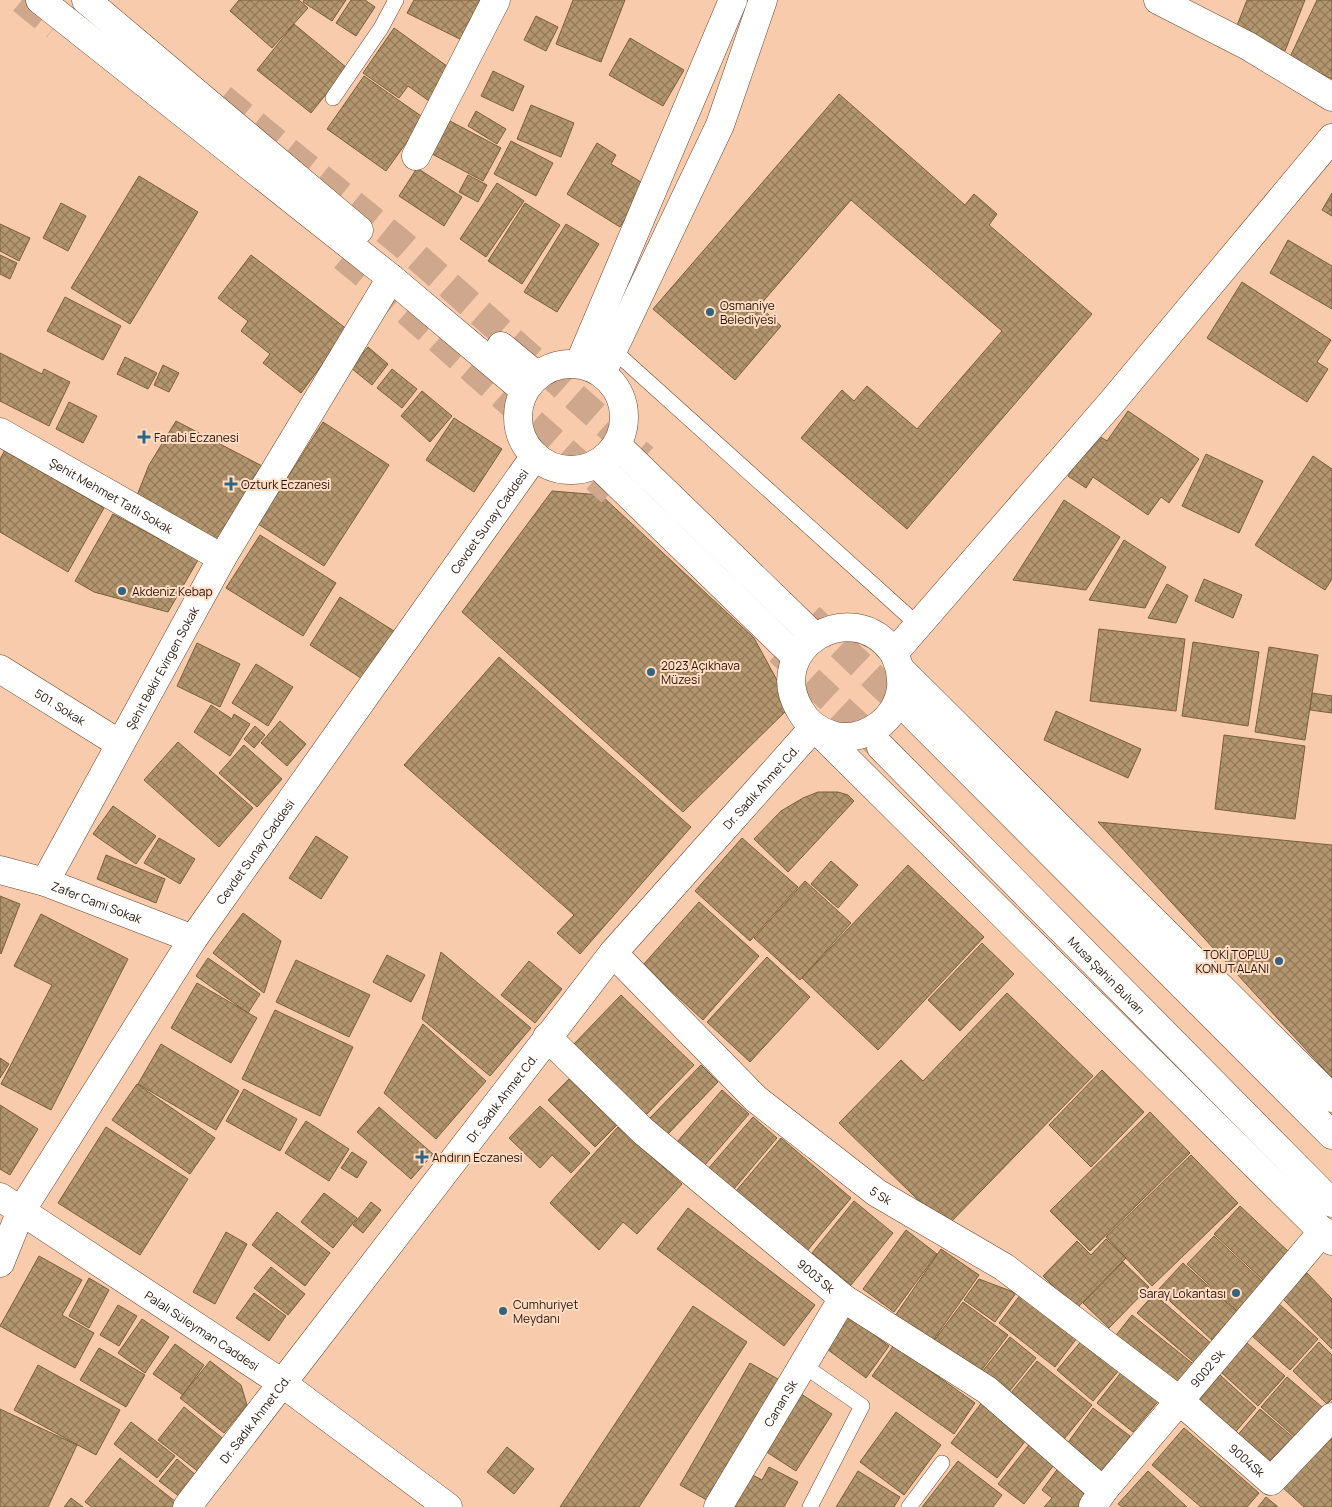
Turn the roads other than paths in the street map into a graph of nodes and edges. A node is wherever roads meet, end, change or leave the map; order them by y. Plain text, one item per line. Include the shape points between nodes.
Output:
1 (40, 0) tunnel mouth
2 (86, 0) edge
3 (396, 0) edge
4 (496, 0) edge
5 (733, 0) edge
6 (763, 0) edge
7 (1158, 0) edge
8 (1332, 97) edge
9 (334, 98) dead end
10 (1332, 138) edge
11 (416, 156) dead end
12 (391, 278) junction
13 (598, 362) junction
14 (530, 382) junction
15 (0, 432) edge
16 (617, 445) junction
17 (535, 456) junction
18 (596, 464) junction
19 (222, 558) junction
20 (918, 624) junction
21 (814, 636) junction
22 (796, 657) junction
23 (897, 661) junction
24 (0, 669) edge
25 (912, 714) tunnel mouth
26 (814, 727) junction
27 (120, 744) junction
28 (881, 747) tunnel mouth
29 (0, 870) edge
30 (46, 882) junction
31 (192, 939) junction
32 (613, 953) junction
33 (547, 1037) junction
34 (1332, 1098) edge
35 (1332, 1135) edge
36 (1332, 1203) edge
37 (10, 1204) edge
38 (1327, 1236) edge
39 (0, 1263) edge
40 (843, 1298) junction
41 (803, 1365) junction
42 (282, 1383) junction
43 (1180, 1401) junction
44 (1332, 1417) edge
45 (942, 1463) dead end
46 (1098, 1499) edge
47 (187, 1507) edge
48 (448, 1507) edge
49 (718, 1507) edge
50 (810, 1507) edge
51 (909, 1507) edge

1 - 12 main road
2 - 14 main road via 402,265
3 - 9 lane
4 - 11 main road
5 - 13 main road
6 - 13 main road via 720,125
7 - 8 main road via 1248,46
10 - 20 main road via 1112,402
12 - 14 main road
12 - 19 main road, Şehit Bekir Evirgen Sokak
13 - 14 main road via 552,367
13 - 16 main road via 616,387 624,412 624,425
13 - 20 lane
14 - 17 main road via 518,406 519,426 524,443
15 - 19 main road, Şehit Mehmet Tatlı Sokak
16 - 18 main road
16 - 21 main road
17 - 18 main road via 550,466 568,470
17 - 31 main road, Cevdet Sunay Caddesi
18 - 22 main road
19 - 27 main road, Şehit Bekir Evirgen Sokak
20 - 23 main road
21 - 22 main road
21 - 23 main road via 834,628 868,631 882,640
22 - 26 main road via 792,674 794,696
23 - 26 main road via 901,688 896,706 878,727 862,735 844,737
23 - 34 main road
24 - 27 main road, 501. Sokak
25 - 35 main road
26 - 32 main road, Dr. Sadık Ahmet Cd.
26 - 38 main road
27 - 30 main road, Şehit Bekir Evirgen Sokak
28 - 36 main road, Musa Şahin Bulvarı
29 - 30 main road, Zafer Cami Sokak
30 - 31 main road, Zafer Cami Sokak
31 - 37 main road, Cevdet Sunay Caddesi
32 - 33 main road, Dr. Sadık Ahmet Cd.
32 - 43 main road, 5 Sk via 756,1099 878,1193 1004,1267
33 - 40 main road, 9003 Sk via 643,1131
33 - 42 main road, Dr. Sadık Ahmet Cd.
37 - 39 main road, Cevdet Sunay Caddesi
37 - 42 main road, Palalı Süleyman Caddesi
38 - 43 main road, 9002 Sk
40 - 41 main road, Canan Sk
40 - 46 main road, 9003 Sk via 987,1390
41 - 49 main road, Canan Sk
41 - 50 lane via 862,1406
42 - 47 main road, Dr. Sadık Ahmet Cd.
42 - 48 main road, Palalı Süleyman Caddesi
43 - 44 main road, 9004Sk via 1271,1481
43 - 46 main road, 9002 Sk
45 - 51 lane

